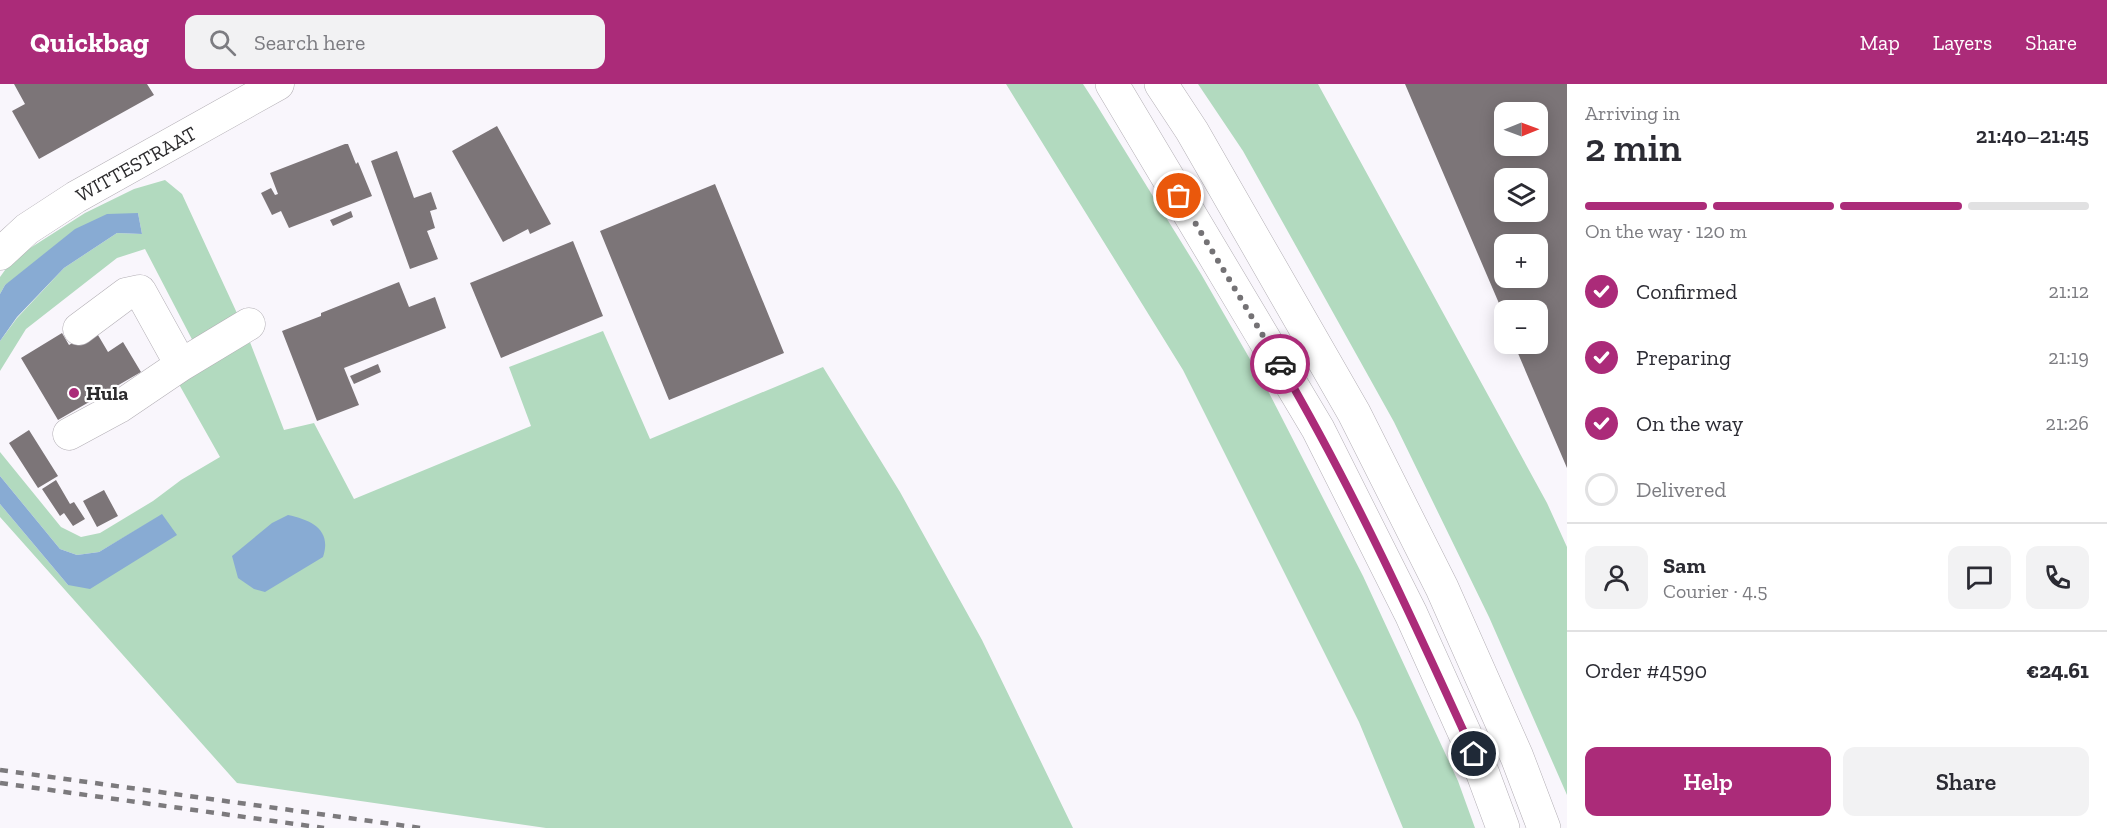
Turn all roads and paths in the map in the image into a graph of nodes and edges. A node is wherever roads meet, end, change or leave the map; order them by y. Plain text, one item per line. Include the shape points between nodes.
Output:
1 (278, 84) edge
2 (1112, 84) edge
3 (1161, 84) edge
4 (0, 254) edge
5 (249, 324) dead end
6 (79, 328) dead end
7 (182, 365) junction
8 (69, 434) dead end
9 (1503, 828) edge
10 (1544, 828) edge

1 - 4 street, WITTESTRAAT via 76,197 27,229
2 - 9 highway via 1318,429 1411,614
3 - 10 highway via 1354,413 1442,588 1517,756
5 - 7 street
6 - 7 street via 126,294 140,291
7 - 8 street via 119,407

